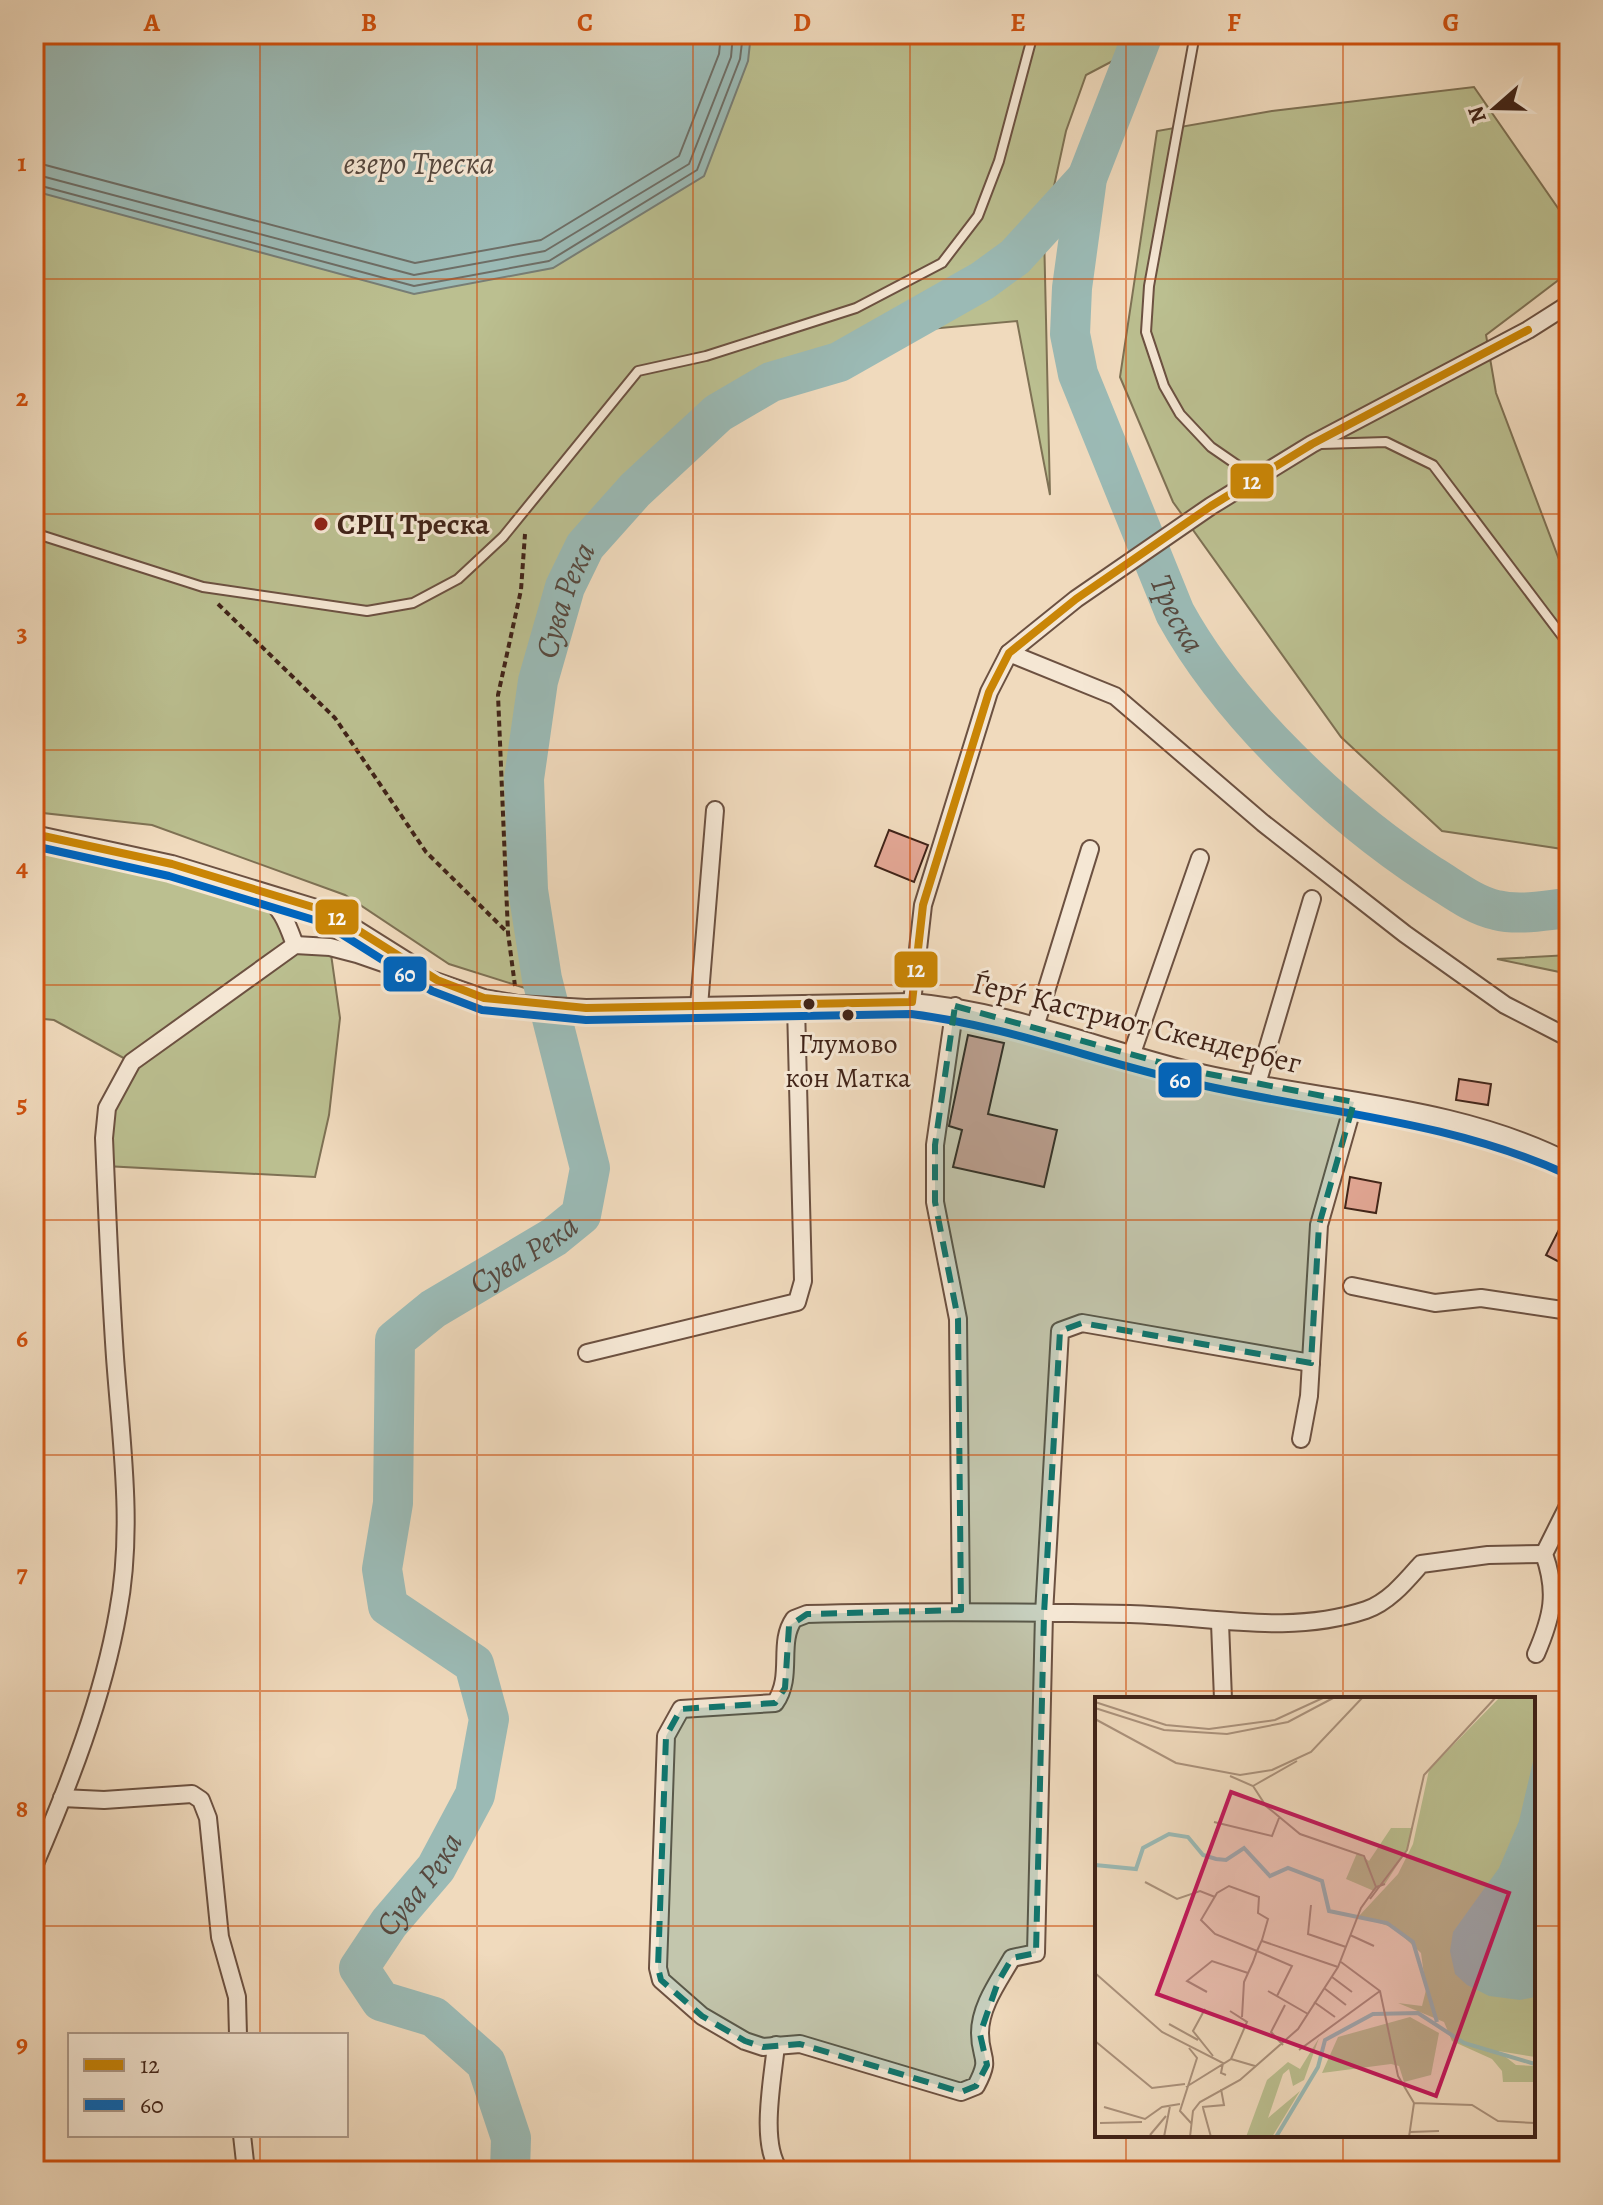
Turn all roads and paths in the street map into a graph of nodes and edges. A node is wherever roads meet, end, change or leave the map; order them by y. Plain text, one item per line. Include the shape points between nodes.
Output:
1 (1033, 34) edge
2 (1195, 34) edge
3 (1569, 304) edge
4 (1312, 444) junction
5 (1257, 478) junction
6 (526, 509) junction
7 (34, 533) edge
8 (203, 587) junction
9 (1569, 645) edge
10 (1009, 653) junction
11 (715, 810) dead end
12 (34, 834) edge
13 (1090, 849) dead end
14 (1200, 858) dead end
15 (253, 890) junction
16 (1312, 899) dead end
17 (508, 933) junction
18 (295, 945) junction
19 (437, 980) junction
20 (912, 1002) junction
21 (518, 1004) junction
22 (699, 1006) junction
23 (796, 1006) junction
24 (955, 1006) junction
25 (1035, 1027) junction
26 (1569, 1038) edge
27 (1132, 1053) junction
28 (1257, 1084) junction
29 (1354, 1102) junction
30 (1569, 1162) edge
31 (1352, 1286) dead end
32 (1569, 1311) edge
33 (587, 1353) dead end
34 (1311, 1363) junction
35 (1301, 1439) dead end
36 (1569, 1504) edge
37 (1544, 1554) junction
38 (961, 1610) junction
39 (1044, 1614) junction
40 (1220, 1623) junction
41 (1536, 1654) dead end
42 (1223, 1697) edge
43 (62, 1798) junction
44 (34, 1866) edge
45 (238, 2033) edge
46 (776, 2045) junction
47 (242, 2137) edge
48 (246, 2171) edge
49 (780, 2171) edge

1 - 6 lane via 999,161 978,216 942,263 856,308 706,356 638,371
2 - 5 lane via 1149,286 1146,332 1164,386 1180,414 1211,447
3 - 4 street
4 - 5 street
4 - 9 lane via 1386,442 1433,465
5 - 10 street via 1076,599
6 - 8 lane via 458,579 413,603 367,611
6 - 17 path via 521,590 498,695
7 - 8 lane
8 - 17 path via 335,718 426,852
10 - 20 street via 989,692 923,905
10 - 26 street via 1115,696 1263,823 1405,934 1505,1005
11 - 22 street
12 - 15 street via 172,864
13 - 25 street
14 - 27 street
15 - 18 street via 272,901 285,918
15 - 19 street via 329,912
16 - 28 street
17 - 21 path
18 - 19 street via 343,950
18 - 43 street via 132,1062 107,1108 104,1138 125,1540 119,1611
19 - 21 street, Ѓерѓ Кастриот Скендербег
20 - 23 street, Ѓерѓ Кастриот Скендербег
20 - 24 street, Ѓерѓ Кастриот Скендербег
21 - 22 street, Ѓерѓ Кастриот Скендербег
22 - 23 street, Ѓерѓ Кастриот Скендербег
23 - 33 street via 803,1281 797,1302
24 - 25 street, Ѓерѓ Кастриот Скендербег
24 - 38 street via 935,1145 935,1202 958,1319
25 - 27 street, Ѓерѓ Кастриот Скендербег
27 - 28 street, Ѓерѓ Кастриот Скендербег
28 - 29 street, Ѓерѓ Кастриот Скендербег
29 - 30 street, Ѓерѓ Кастриот Скендербег via 1484,1128
29 - 34 street via 1319,1225
31 - 32 street via 1435,1303 1481,1298
34 - 35 street
34 - 39 street via 1082,1323 1060,1331
36 - 37 street
37 - 40 street via 1421,1564 1400,1588 1368,1609 1298,1624
37 - 41 street via 1553,1580 1550,1622
38 - 39 street
38 - 46 street via 807,1614 789,1626 785,1688 775,1703 681,1709 666,1736 661,1980 702,2016 745,2041
39 - 40 street via 1134,1614
39 - 46 street via 1036,1953 1012,1958 985,2009 980,2034 987,2065 976,2086 961,2092 800,2044
40 - 42 street
43 - 44 street
43 - 45 street via 192,1794 201,1800 208,1818 220,1937 237,1997
46 - 49 street via 769,2107 773,2162
47 - 48 street

